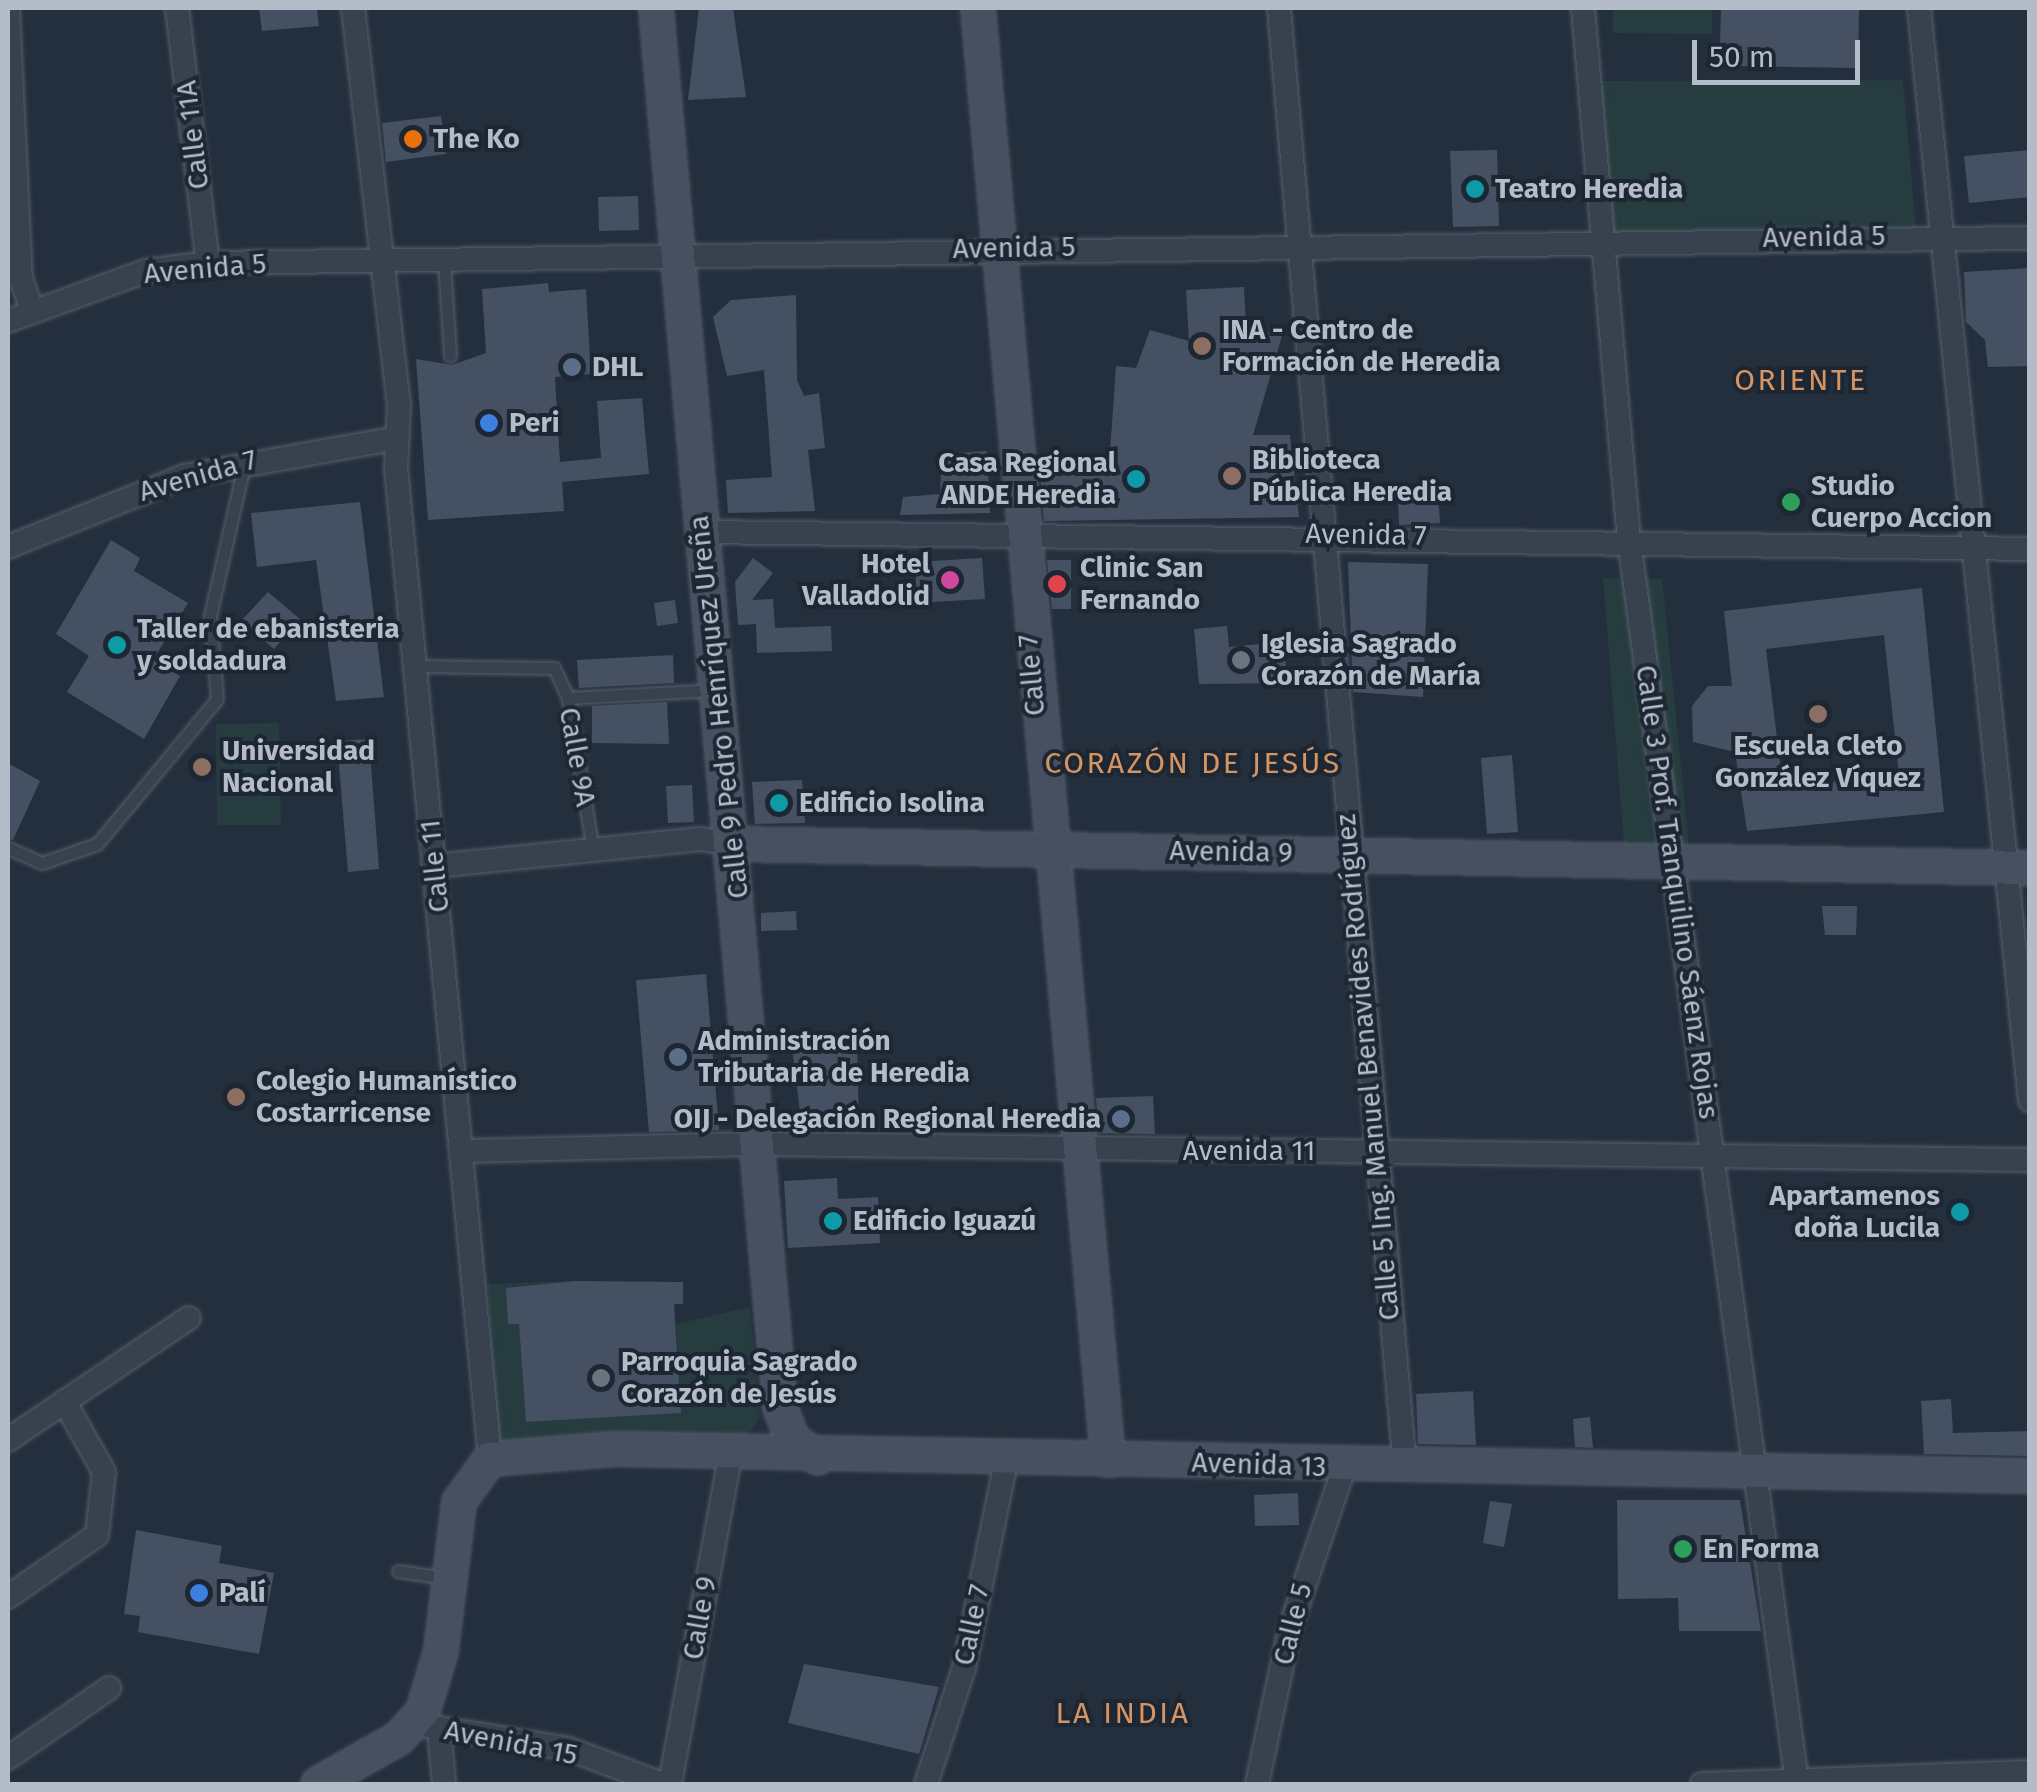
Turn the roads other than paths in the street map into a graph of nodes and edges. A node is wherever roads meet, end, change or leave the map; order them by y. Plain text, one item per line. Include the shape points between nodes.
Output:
1 (8, 8) edge
2 (178, 8) edge
3 (353, 8) edge
4 (656, 8) edge
5 (978, 8) edge
6 (1279, 8) edge
7 (1583, 8) edge
8 (1919, 8) edge
9 (1941, 236) junction
10 (2030, 238) edge
11 (1603, 241) junction
12 (1296, 243) junction
13 (994, 248) junction
14 (677, 257) junction
15 (444, 260) junction
16 (382, 261) junction
17 (208, 263) junction
18 (32, 310) junction
19 (8, 321) edge
20 (450, 356) dead end
21 (398, 438) junction
22 (245, 461) junction
23 (702, 532) junction
24 (1019, 533) junction
25 (1321, 534) junction
26 (1629, 540) junction
27 (8, 547) edge
28 (1971, 548) junction
29 (2030, 549) edge
30 (414, 666) junction
31 (719, 690) junction
32 (568, 698) junction
33 (734, 844) junction
34 (8, 848) edge
35 (1048, 848) junction
36 (593, 850) junction
37 (1350, 854) junction
38 (1672, 861) junction
39 (435, 866) junction
40 (2017, 868) edge
41 (2030, 1100) edge
42 (760, 1144) junction
43 (1075, 1150) junction
44 (468, 1151) junction
45 (1373, 1152) junction
46 (1713, 1156) junction
47 (2030, 1160) edge
48 (189, 1318) dead end
49 (64, 1401) junction
50 (780, 1407) junction
51 (8, 1440) edge
52 (730, 1452) junction
53 (818, 1458) junction
54 (490, 1459) junction
55 (1108, 1460) junction
56 (1006, 1462) junction
57 (1344, 1468) junction
58 (1406, 1469) junction
59 (1760, 1473) junction
60 (2030, 1476) edge
61 (398, 1572) dead end
62 (451, 1579) junction
63 (8, 1597) edge
64 (109, 1688) dead end
65 (426, 1722) junction
66 (8, 1758) edge
67 (2030, 1772) edge
68 (1790, 1779) edge
69 (1914, 1779) edge
70 (318, 1784) edge
71 (444, 1784) edge
72 (662, 1784) edge
73 (670, 1784) edge
74 (926, 1784) edge
75 (1257, 1784) edge
76 (1702, 1784) edge

1 - 18 street via 20,278
2 - 17 street, Calle 11A
3 - 16 street, Calle 11
4 - 14 main road, Calle 9 Pedro Henríquez Ureña
5 - 13 main road, Calle 7
6 - 12 street, Calle 5 Ing. Manuel Benavides Rodríguez
7 - 11 street, Calle 3 Prof. Tranquilino Sáenz Rojas
8 - 9 street
9 - 10 street, Avenida 5
9 - 11 street, Avenida 5
9 - 28 street
11 - 12 street, Avenida 5
11 - 26 street, Calle 3 Prof. Tranquilino Sáenz Rojas
12 - 13 street, Avenida 5
12 - 25 street, Calle 5 Ing. Manuel Benavides Rodríguez
13 - 14 street, Avenida 5
13 - 24 main road, Calle 7
14 - 15 street, Avenida 5
14 - 23 main road, Calle 9 Pedro Henríquez Ureña
15 - 16 street, Avenida 5
15 - 20 lane
16 - 17 street, Avenida 5
16 - 21 street, Calle 11
17 - 18 street, Avenida 5 via 146,271
18 - 19 street, Avenida 5
21 - 22 street, Avenida 7
21 - 30 street, Calle 11
22 - 27 street, Avenida 7
22 - 34 lane via 210,616 217,699 97,844 42,862
23 - 24 street, Avenida 7
23 - 31 main road, Calle 9 Pedro Henríquez Ureña
24 - 25 street, Avenida 7
24 - 35 main road, Calle 7
25 - 26 street, Avenida 7
25 - 37 street, Calle 5 Ing. Manuel Benavides Rodríguez
26 - 28 street, Avenida 7
26 - 38 street, Calle 3 Prof. Tranquilino Sáenz Rojas
28 - 29 street, Avenida 7
28 - 40 street
30 - 32 lane, Calle 9A via 554,668
30 - 39 street, Calle 11
31 - 32 lane
31 - 33 main road, Calle 9 Pedro Henríquez Ureña
32 - 36 lane, Calle 9A
33 - 35 main road, Avenida 9
33 - 36 street, Avenida 9
33 - 42 main road, Calle 9 Pedro Henríquez Ureña
35 - 37 main road, Avenida 9
35 - 43 main road, Calle 7
36 - 39 street, Avenida 9
37 - 38 main road, Avenida 9
37 - 45 street, Calle 5 Ing. Manuel Benavides Rodríguez
38 - 40 main road, Avenida 9
38 - 46 street, Calle 3 Prof. Tranquilino Sáenz Rojas
39 - 44 street, Calle 11
40 - 41 street
42 - 43 street, Avenida 11
42 - 44 street, Avenida 11
42 - 50 main road, Calle 9 Pedro Henríquez Ureña
43 - 45 street, Avenida 11
43 - 55 main road, Calle 7
44 - 54 street, Calle 11
45 - 46 street, Avenida 11
45 - 58 street, Calle 5 Ing. Manuel Benavides Rodríguez
46 - 47 street, Avenida 11
46 - 59 street, Calle 3 Prof. Tranquilino Sáenz Rojas
48 - 49 street
49 - 51 street
49 - 63 street via 104,1472 97,1536
50 - 52 main road via 757,1446
50 - 53 main road, Calle 9 Pedro Henríquez Ureña via 792,1439
52 - 53 main road, Avenida 13
52 - 54 main road, Avenida 13
52 - 73 street, Calle 9
53 - 56 main road, Avenida 13
54 - 62 main road via 460,1502
55 - 56 main road, Avenida 13
55 - 57 main road, Avenida 13
56 - 74 street, Calle 7 via 964,1668
57 - 58 main road, Avenida 13
57 - 75 street, Calle 5 via 1290,1628
58 - 59 main road, Avenida 13
59 - 60 main road, Avenida 13
59 - 68 street, Calle 3 Prof. Tranquilino Sáenz Rojas
61 - 62 lane
62 - 65 main road
64 - 66 street
65 - 70 main road
65 - 71 street
65 - 72 street, Avenida 15 via 568,1750
67 - 69 street
68 - 69 street
68 - 76 street

